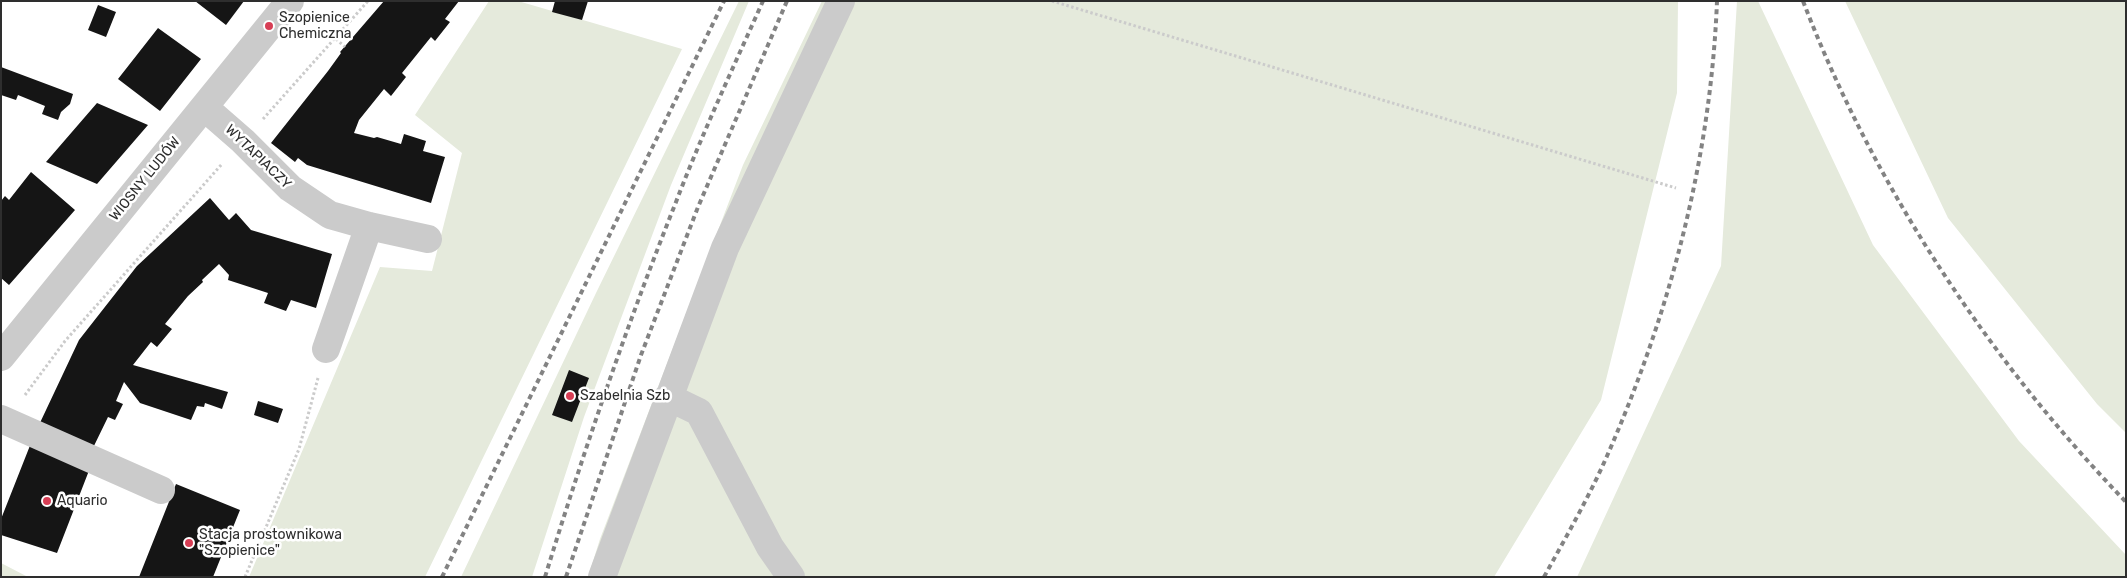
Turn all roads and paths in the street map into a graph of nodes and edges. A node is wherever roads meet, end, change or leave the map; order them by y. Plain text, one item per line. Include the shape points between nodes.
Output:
1 (290, 1) edge
2 (368, 1) edge
3 (842, 1) edge
4 (1052, 1) edge
5 (336, 39) junction
6 (345, 47) dead end
7 (204, 107) junction
8 (243, 141) junction
9 (1676, 188) dead end
10 (369, 226) junction
11 (428, 239) dead end
12 (326, 349) joint
13 (1, 357) edge
14 (668, 397) junction
15 (4, 421) edge
16 (162, 490) dead end
17 (245, 577) edge
18 (602, 577) edge
19 (791, 577) edge

1 - 7 street, WIOSNY LUDÓW
2 - 5 path
3 - 14 street via 725,248
4 - 9 path
5 - 6 path
5 - 8 path
7 - 8 street, WYTAPIACZY
7 - 13 street, WIOSNY LUDÓW
8 - 10 street, WYTAPIACZY via 290,188 330,215
8 - 15 path via 65,341
10 - 11 street, WYTAPIACZY
10 - 12 street
12 - 17 path via 300,450
14 - 18 street
14 - 19 street via 699,412 770,547
15 - 16 street

